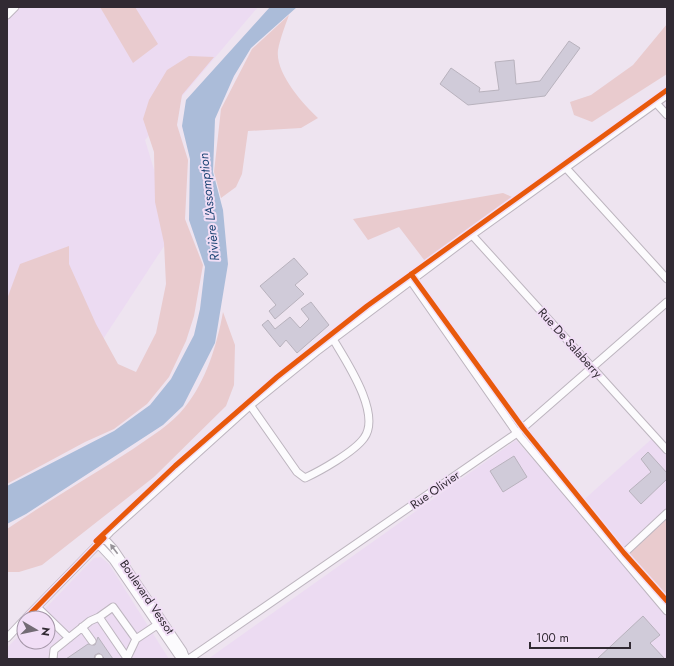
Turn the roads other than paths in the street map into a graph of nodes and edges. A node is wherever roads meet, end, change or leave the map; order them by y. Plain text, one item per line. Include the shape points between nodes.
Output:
1 (16, 7) edge
2 (7, 15) edge
3 (667, 95) edge
4 (656, 103) junction
5 (667, 115) edge
6 (566, 168) junction
7 (472, 235) junction
8 (667, 279) edge
9 (411, 281) junction
10 (667, 302) edge
11 (333, 339) junction
12 (592, 368) junction
13 (250, 405) junction
14 (517, 433) junction
15 (667, 450) edge
16 (667, 513) edge
17 (104, 538) junction
18 (98, 544) junction
19 (621, 556) junction
20 (37, 607) junction
21 (34, 610) edge
22 (667, 611) edge
23 (99, 616) junction
24 (157, 625) junction
25 (82, 627) junction
26 (16, 628) edge
27 (8, 637) edge
28 (69, 638) junction
29 (136, 640) junction
30 (92, 641) dead end
31 (127, 658) edge
32 (53, 659) edge
33 (185, 659) edge
34 (189, 659) edge

1 - 2 street
3 - 4 street
4 - 5 street
4 - 6 street
6 - 7 street
6 - 8 street
7 - 9 street
7 - 12 street, Rue De Salaberry
9 - 11 street
9 - 14 street
10 - 12 street, Rue Olivier
11 - 13 street
11 - 13 street via 359,387 369,415 369,428 356,446 305,478 297,472
12 - 14 street, Rue Olivier
12 - 15 street, Rue De Salaberry
13 - 17 street
14 - 19 street
14 - 34 street, Rue Olivier
16 - 19 street
17 - 18 street
33 -> 17 street, Boulevard Vessot via 183,650
18 - 20 street
18 - 24 street, Boulevard Vessot via 113,560
19 - 22 street
20 - 21 street
20 - 28 street
23 - 25 street
23 - 29 street via 113,607
23 - 31 street
24 - 29 street
24 - 33 street, Boulevard Vessot via 178,655
25 - 28 street
25 - 30 street
26 - 27 street
28 - 32 street via 54,650
29 - 31 street

